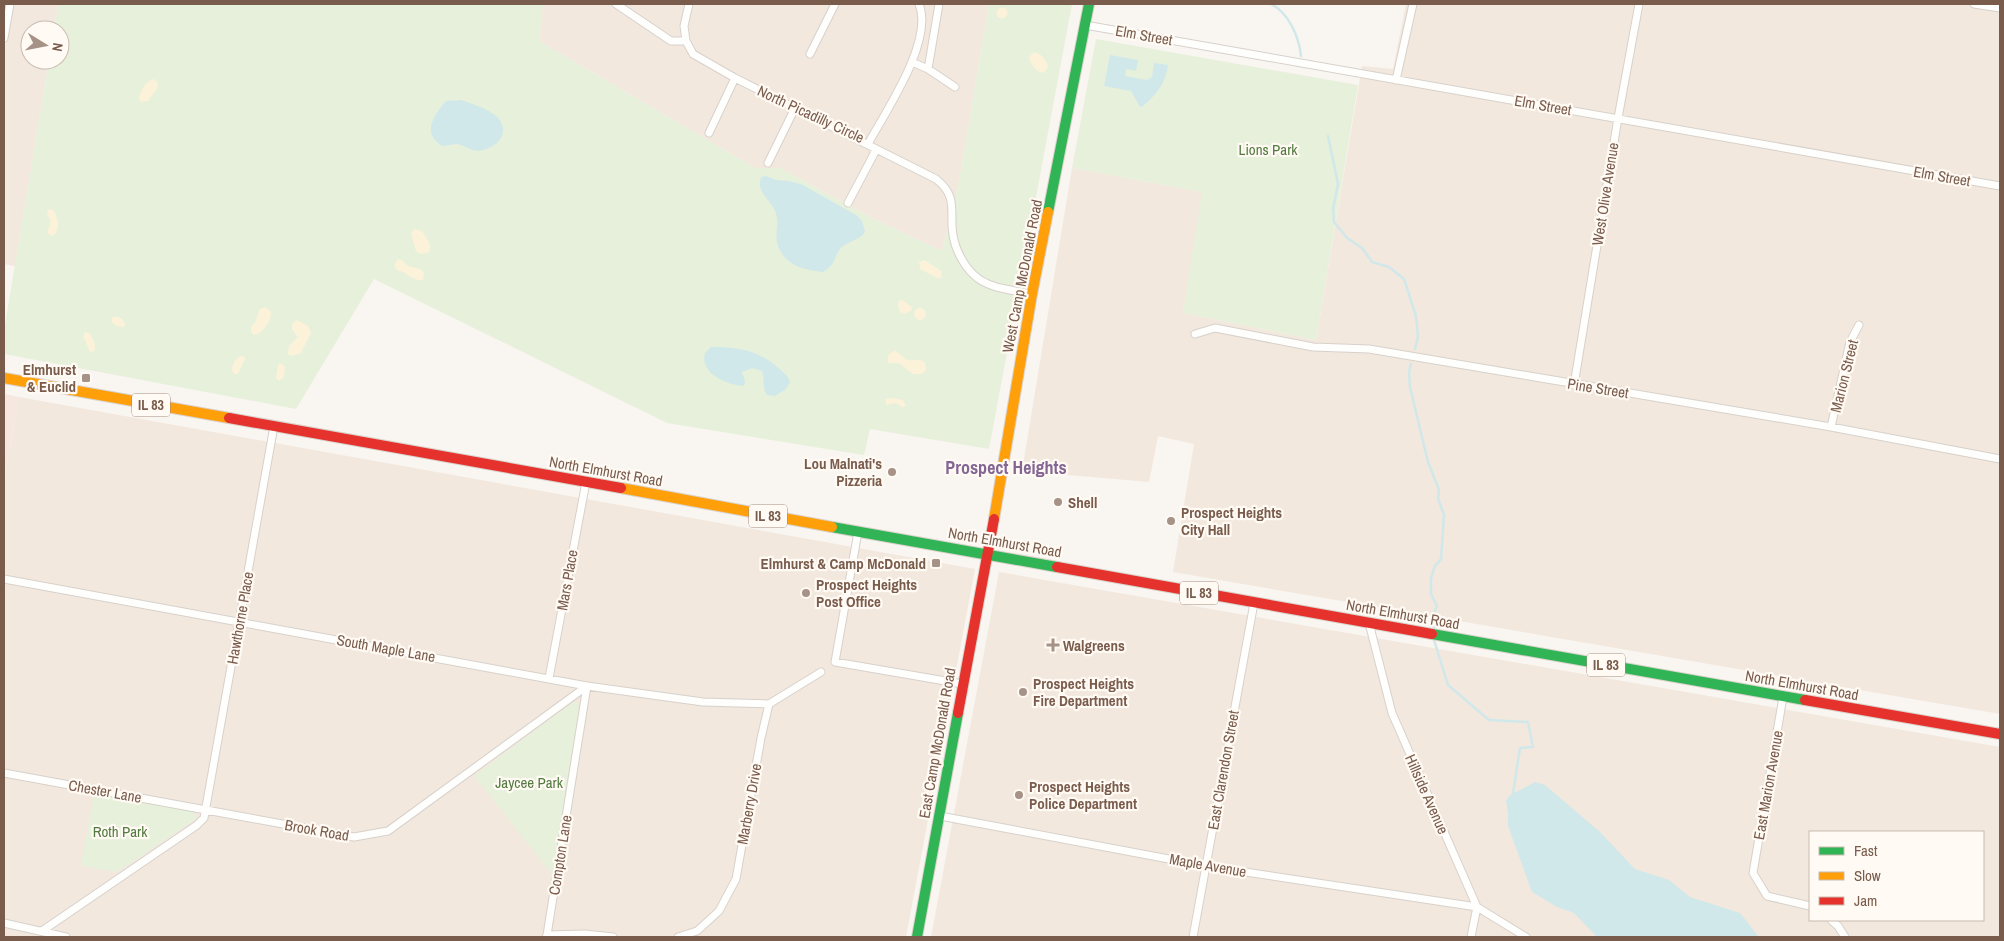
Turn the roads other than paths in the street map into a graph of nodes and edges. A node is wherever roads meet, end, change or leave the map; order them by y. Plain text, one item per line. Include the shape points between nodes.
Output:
1 (10, 4) edge
2 (616, 4) edge
3 (689, 4) edge
4 (836, 4) edge
5 (919, 4) edge
6 (939, 4) edge
7 (1089, 4) edge
8 (1413, 4) edge
9 (1639, 4) edge
10 (1974, 4) edge
11 (2000, 8) edge
12 (1085, 25) junction
13 (4, 38) edge
14 (686, 41) junction
15 (810, 54) dead end
16 (912, 62) junction
17 (928, 69) junction
18 (734, 78) junction
19 (1396, 80) junction
20 (954, 87) dead end
21 (795, 108) junction
22 (1618, 118) junction
23 (709, 133) dead end
24 (868, 144) junction
25 (876, 150) junction
26 (768, 163) dead end
27 (2000, 186) edge
28 (848, 203) dead end
29 (1032, 294) junction
30 (1859, 325) dead end
31 (1194, 334) dead end
32 (4, 378) edge
33 (1574, 385) junction
34 (274, 426) junction
35 (1831, 427) junction
36 (2000, 459) edge
37 (586, 482) junction
38 (858, 532) junction
39 (988, 554) junction
40 (4, 579) edge
41 (1254, 603) junction
42 (240, 621) junction
43 (1369, 623) junction
44 (821, 672) dead end
45 (549, 678) junction
46 (963, 684) junction
47 (587, 686) junction
48 (1783, 697) junction
49 (769, 704) junction
50 (2000, 734) edge
51 (4, 773) edge
52 (206, 810) junction
53 (940, 816) junction
54 (1206, 866) junction
55 (1809, 906) edge
56 (1477, 907) junction
57 (1832, 921) edge
58 (4, 923) edge
59 (42, 931) junction
60 (546, 936) edge
61 (66, 937) edge
62 (614, 937) edge
63 (678, 937) edge
64 (917, 937) edge
65 (1193, 937) edge
66 (1471, 937) edge
67 (1526, 937) edge
68 (1845, 937) edge

1 - 13 street
2 - 14 street via 671,41
3 - 14 street via 684,26
4 - 15 street
5 - 16 street, North Picadilly Circle via 922,24
6 - 17 street
7 - 12 main road, West Camp McDonald Road
8 - 19 street
9 - 22 street, West Olive Avenue
10 - 11 street
12 - 19 street, Elm Street
12 - 29 main road, West Camp McDonald Road
14 - 18 street, North Picadilly Circle via 693,54
16 - 17 street
16 - 24 street, North Picadilly Circle
17 - 20 street
18 - 21 street, North Picadilly Circle
18 - 23 street
19 - 22 street, Elm Street
21 - 24 street, North Picadilly Circle
21 - 26 street
22 - 27 street, Elm Street
22 - 33 street, West Olive Avenue
24 - 25 street
25 - 28 street
25 - 29 street via 945,186 952,201 953,235 960,256 975,276 993,285
29 - 39 main road, West Camp McDonald Road
30 - 35 street, Marion Street via 1850,342
31 - 33 street, Pine Street via 1215,328 1313,347 1369,349
32 - 34 main road, North Elmhurst Road / IL 83
33 - 35 street, Pine Street
34 - 37 main road, North Elmhurst Road / IL 83
34 - 42 street, Hawthorne Place
35 - 36 street, Pine Street
37 - 38 main road, North Elmhurst Road / IL 83
37 - 45 street, Mars Place
38 - 39 main road, North Elmhurst Road / IL 83
38 - 46 street via 835,662
39 - 41 main road, North Elmhurst Road / IL 83
39 - 46 main road, East Camp McDonald Road
40 - 42 street, South Maple Lane
41 - 43 main road, North Elmhurst Road / IL 83
41 - 54 street, East Clarendon Street
42 - 45 street, South Maple Lane
42 - 52 street, Hawthorne Place
43 - 48 main road, North Elmhurst Road / IL 83
43 - 56 street, Hillside Avenue via 1392,713
44 - 49 street
45 - 47 street, South Maple Lane
46 - 53 main road, East Camp McDonald Road
47 - 49 street, South Maple Lane via 703,702
47 - 52 street, Brook Road via 388,831 354,837
47 - 60 street, Compton Lane
48 - 50 main road, North Elmhurst Road / IL 83
48 - 55 street, East Marion Avenue via 1753,873 1767,896
49 - 63 street, Marberry Drive via 736,879 720,911 698,930
51 - 52 street, Chester Lane
52 - 59 street via 197,825
53 - 54 street, Maple Avenue
53 - 64 main road, East Camp McDonald Road
54 - 56 street, Maple Avenue
54 - 65 street, East Clarendon Street
56 - 66 street
56 - 67 street
57 - 68 street
58 - 59 street
59 - 61 street
60 - 62 street via 586,934

